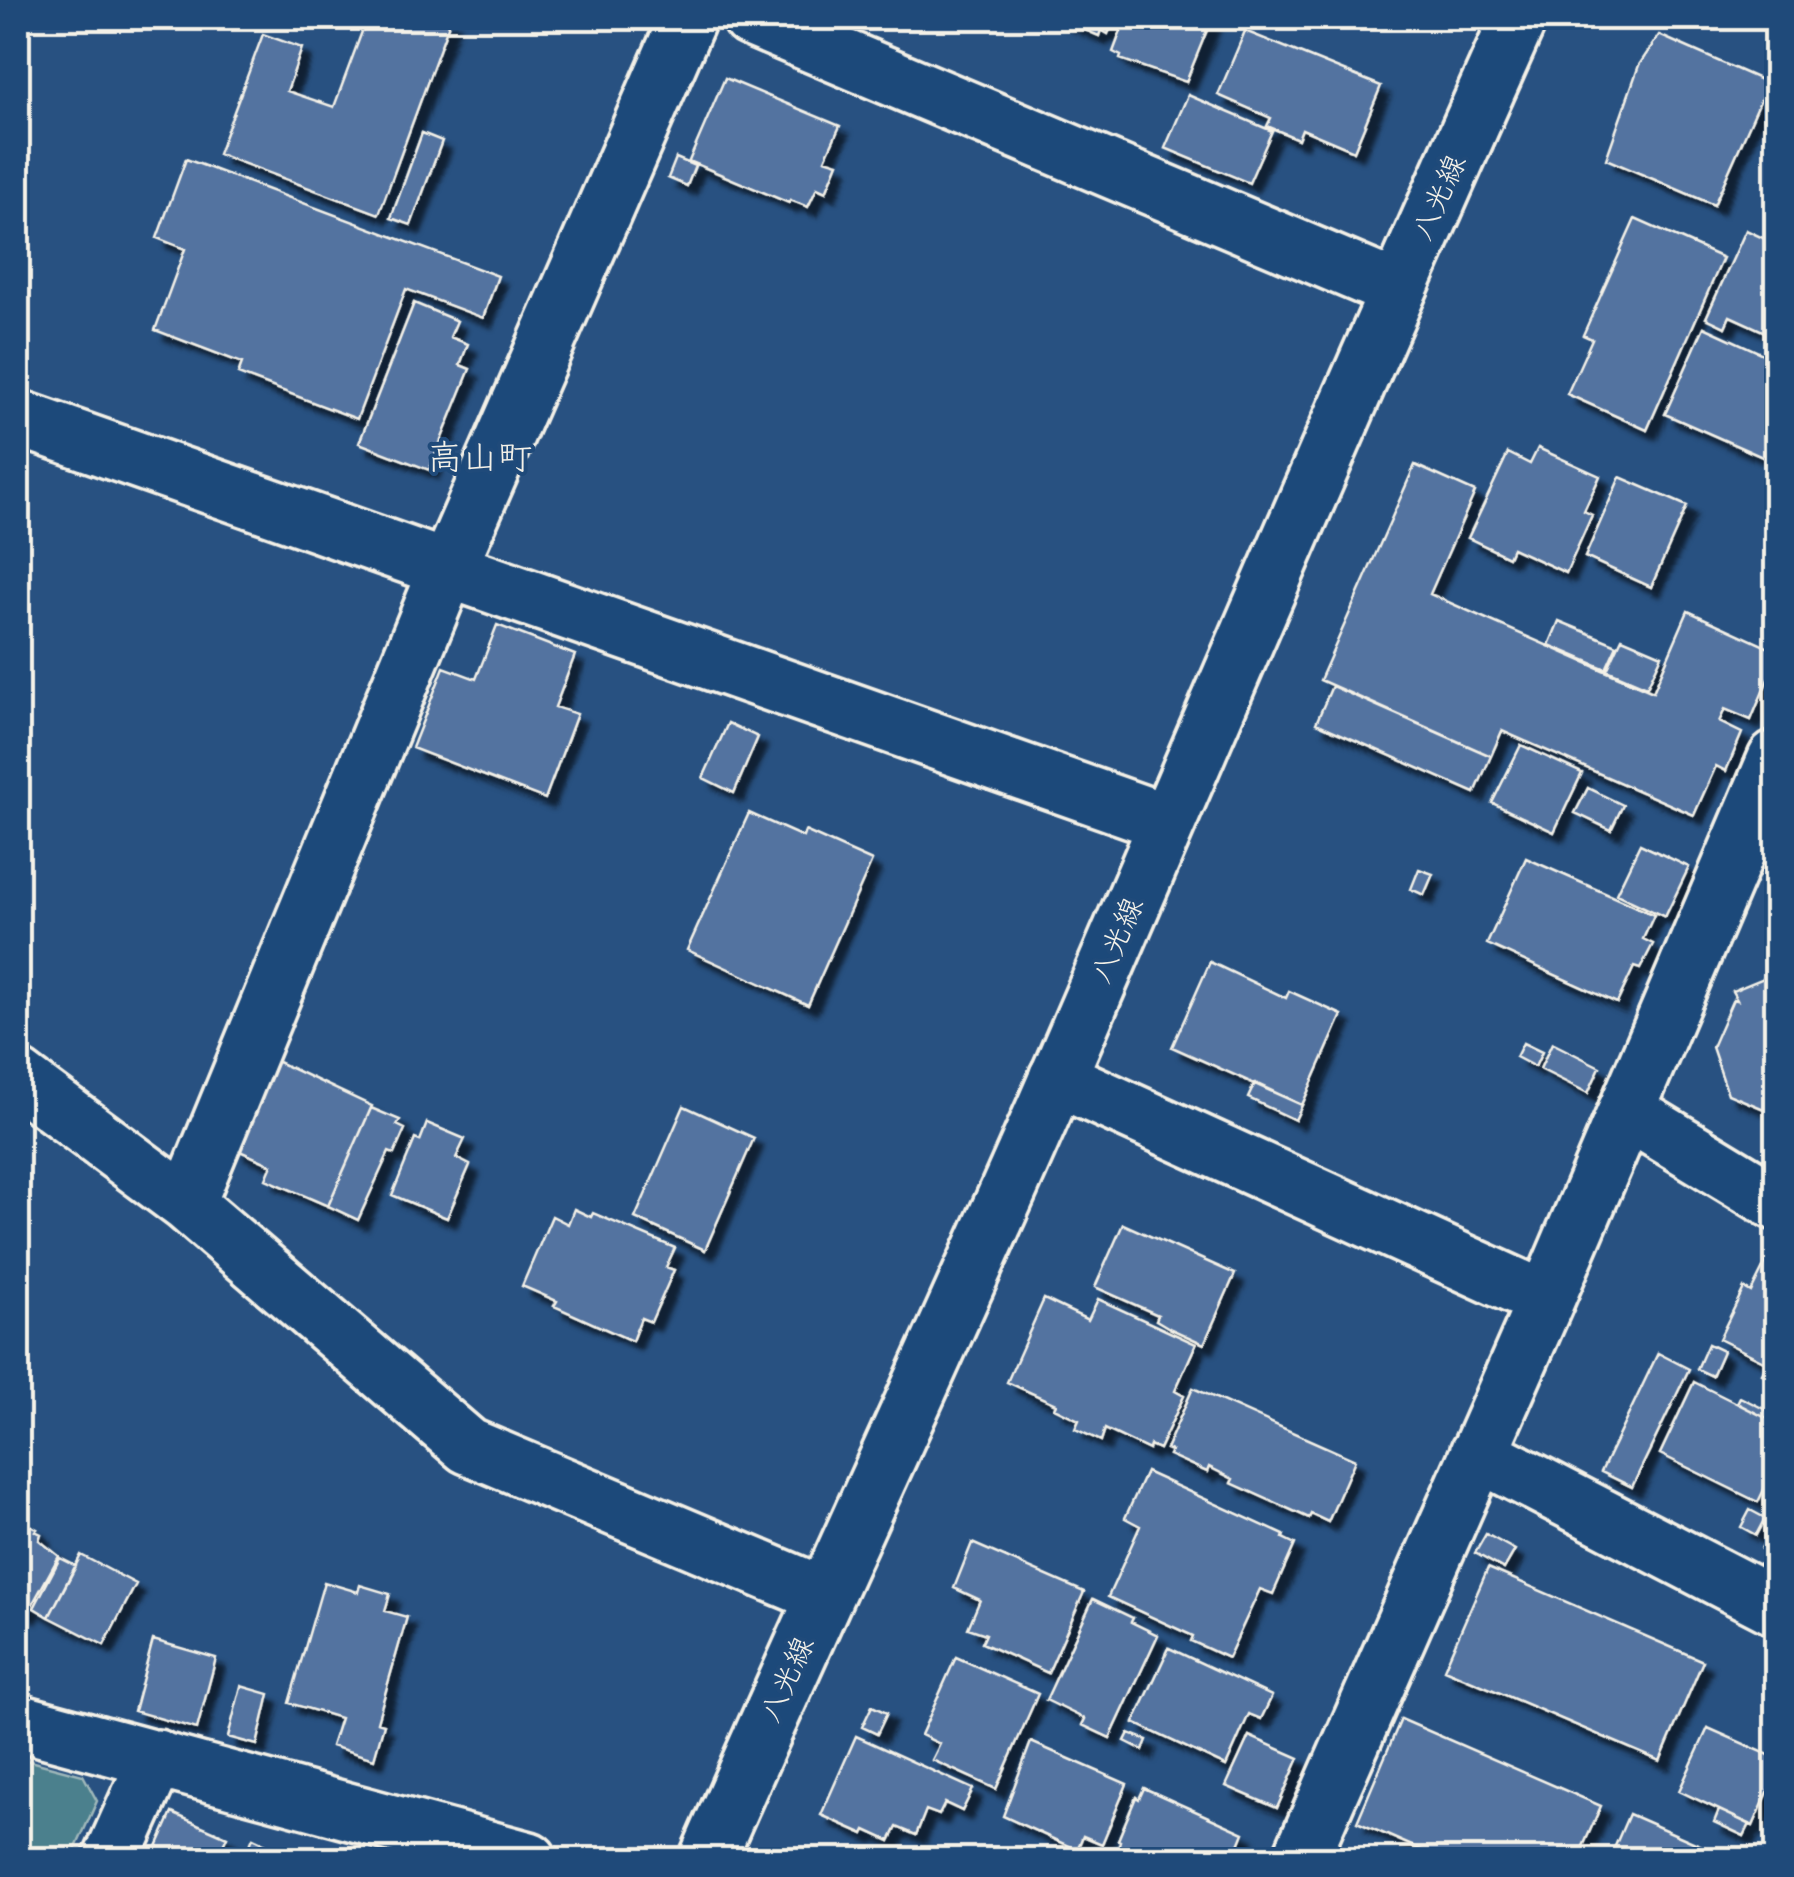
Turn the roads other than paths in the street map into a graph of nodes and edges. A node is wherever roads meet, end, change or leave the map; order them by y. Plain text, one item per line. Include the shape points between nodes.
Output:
1 (688, 18) edge
2 (750, 18) edge
3 (1519, 18) edge
4 (1397, 290) junction
5 (18, 418) edge
6 (448, 568) junction
7 (1776, 759) edge
8 (1166, 822) junction
9 (18, 1078) edge
10 (1057, 1078) junction
11 (1626, 1111) junction
12 (1776, 1202) edge
13 (188, 1204) junction
14 (1546, 1300) junction
15 (1478, 1453) junction
16 (822, 1595) junction
17 (1776, 1607) edge
18 (18, 1722) edge
19 (157, 1758) junction
20 (111, 1860) edge
21 (528, 1860) edge
22 (708, 1860) edge
23 (1300, 1860) edge

1 - 6 street
2 - 4 street
3 - 4 street, 八光線
4 - 8 street, 八光線
5 - 6 street
6 - 8 street
6 - 13 street
7 - 11 street
8 - 10 street, 八光線
9 - 13 street
10 - 14 street
10 - 16 street, 八光線
11 - 12 street
11 - 14 street
13 - 16 street via 468,1446
14 - 15 street
15 - 17 street
15 - 23 street
16 - 22 street, 八光線
18 - 19 street
19 - 20 street
19 - 21 street

